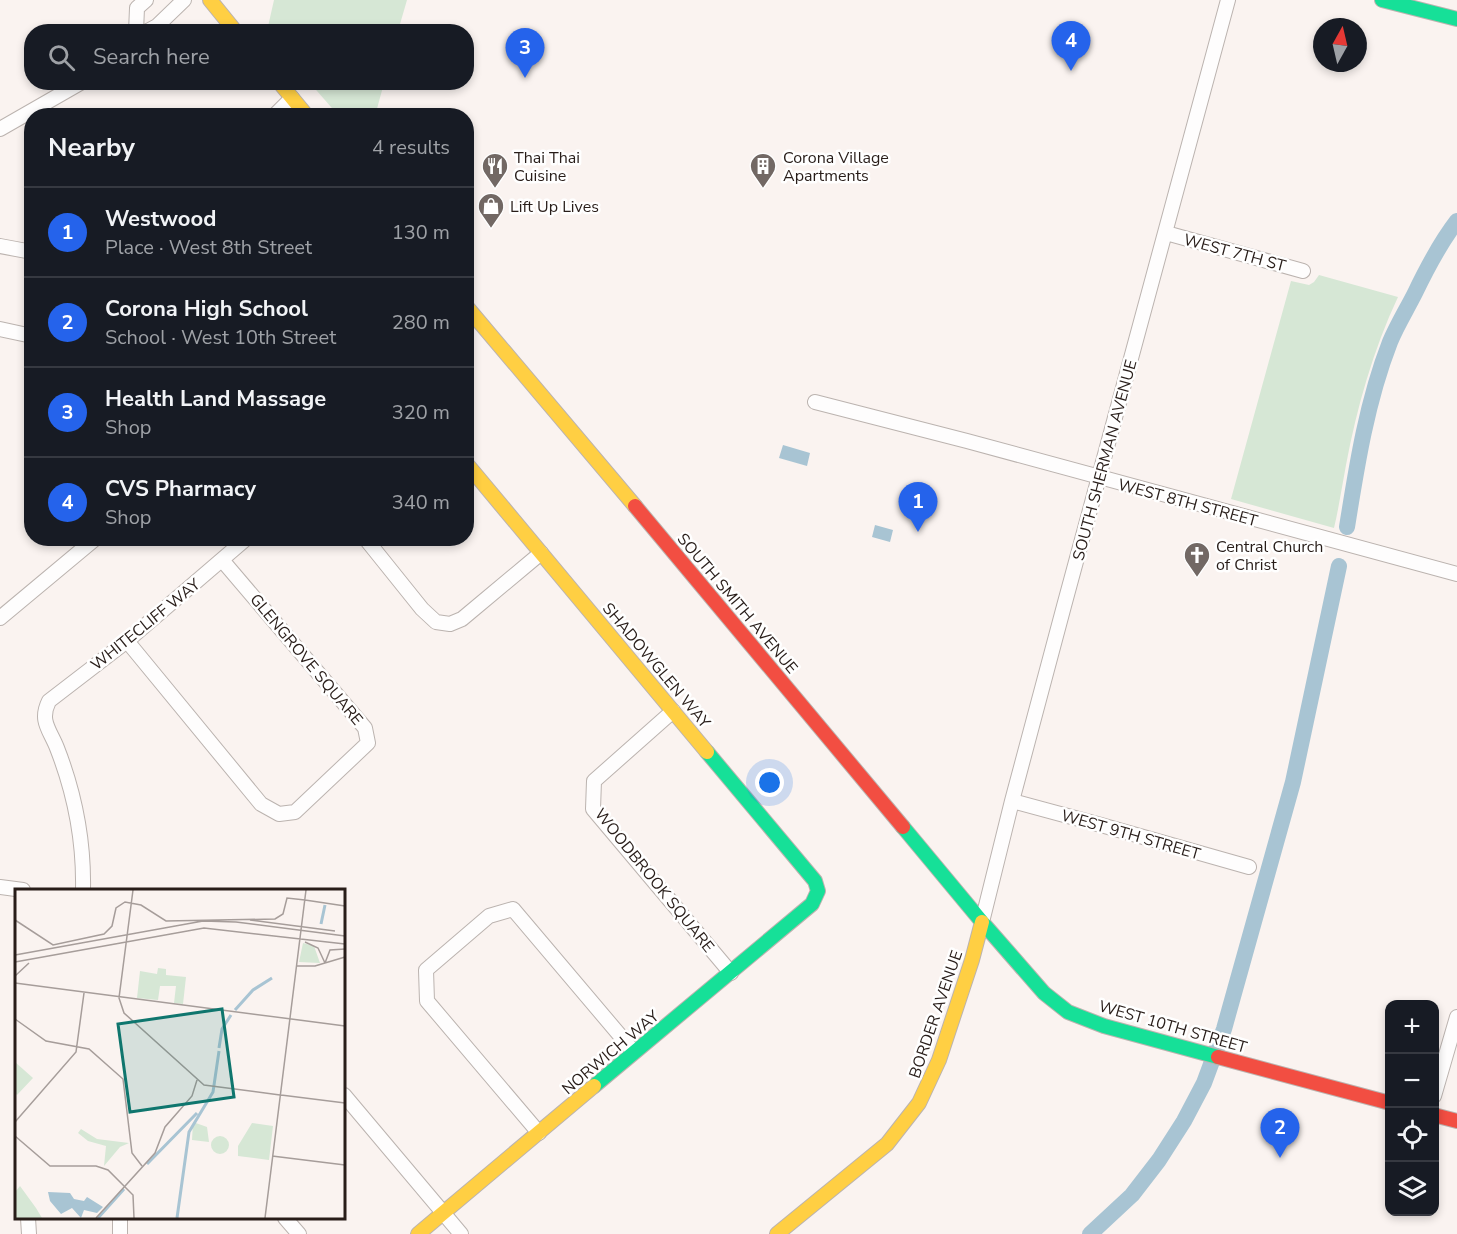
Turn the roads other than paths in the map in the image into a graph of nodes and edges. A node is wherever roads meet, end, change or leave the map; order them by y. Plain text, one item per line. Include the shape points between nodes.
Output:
1 (146, 0) edge
2 (184, 0) edge
3 (210, 0) edge
4 (1228, 0) edge
5 (1382, 0) edge
6 (1457, 19) edge
7 (136, 24) edge
8 (159, 24) edge
9 (230, 24) edge
10 (68, 90) edge
11 (286, 90) edge
12 (292, 98) junction
13 (37, 108) edge
14 (282, 108) edge
15 (300, 108) edge
16 (24, 115) edge
17 (0, 129) edge
18 (1166, 233) junction
19 (0, 246) edge
20 (24, 250) edge
21 (1303, 271) dead end
22 (474, 315) edge
23 (0, 329) edge
24 (24, 334) edge
25 (815, 402) dead end
26 (474, 473) edge
27 (1099, 477) junction
28 (86, 546) edge
29 (238, 546) edge
30 (371, 546) edge
31 (542, 554) junction
32 (222, 560) junction
33 (1457, 574) edge
34 (0, 618) edge
35 (127, 641) junction
36 (673, 711) junction
37 (1012, 801) junction
38 (1250, 867) dead end
39 (0, 887) edge
40 (83, 889) edge
41 (15, 890) edge
42 (818, 891) joint
43 (982, 922) junction
44 (730, 973) junction
45 (1457, 1017) edge
46 (634, 1052) junction
47 (1439, 1079) edge
48 (345, 1096) edge
49 (1385, 1102) edge
50 (1439, 1116) edge
51 (1457, 1121) edge
52 (538, 1133) junction
53 (443, 1212) junction
54 (28, 1219) edge
55 (286, 1219) edge
56 (29, 1234) edge
57 (298, 1234) edge
58 (418, 1234) edge
59 (461, 1234) edge
60 (777, 1234) edge

1 - 7 street via 137,8
2 - 8 street
3 - 9 street
4 - 18 street, SOUTH SHERMAN AVENUE
5 - 6 street
10 - 13 street
11 - 12 street
12 - 14 street
12 - 15 street
16 - 17 street
18 - 21 street, WEST 7TH ST
18 - 27 street, SOUTH SHERMAN AVENUE
19 - 20 street
22 - 43 street, SOUTH SMITH AVENUE
23 - 24 street
25 - 27 street, WEST 8TH STREET
26 - 31 street, SHADOWGLEN WAY
27 - 33 street, WEST 8TH STREET
27 - 37 street, SOUTH SHERMAN AVENUE
28 - 34 street
29 - 32 street, WHITECLIFF WAY
30 - 31 street via 422,609 436,622 450,624 462,619
31 - 36 street, SHADOWGLEN WAY
32 - 35 street, WHITECLIFF WAY
32 - 35 street, GLENGROVE SQUARE via 365,728 368,743 295,812 279,814 261,804
35 - 40 street, WHITECLIFF WAY via 49,701 45,710 45,721 73,799
36 - 42 street, SHADOWGLEN WAY via 815,881
36 - 44 street, WOODBROOK SQUARE via 594,781 593,809
37 - 38 street, WEST 9TH STREET
37 - 43 street, SOUTH SHERMAN AVENUE
39 - 41 street
42 - 44 street, NORWICH WAY via 812,904
43 - 49 street, WEST 10TH STREET via 1044,993 1068,1012 1104,1026
43 - 60 street, BORDER AVENUE via 939,1060 919,1103 887,1144
44 - 46 street, NORWICH WAY
45 - 47 street
46 - 52 street, NORWICH WAY
46 - 52 street via 513,909 489,916 426,970 427,1001
48 - 53 street
50 - 51 street
52 - 53 street, NORWICH WAY
53 - 58 street, NORWICH WAY
53 - 59 street
54 - 56 street
55 - 57 street

